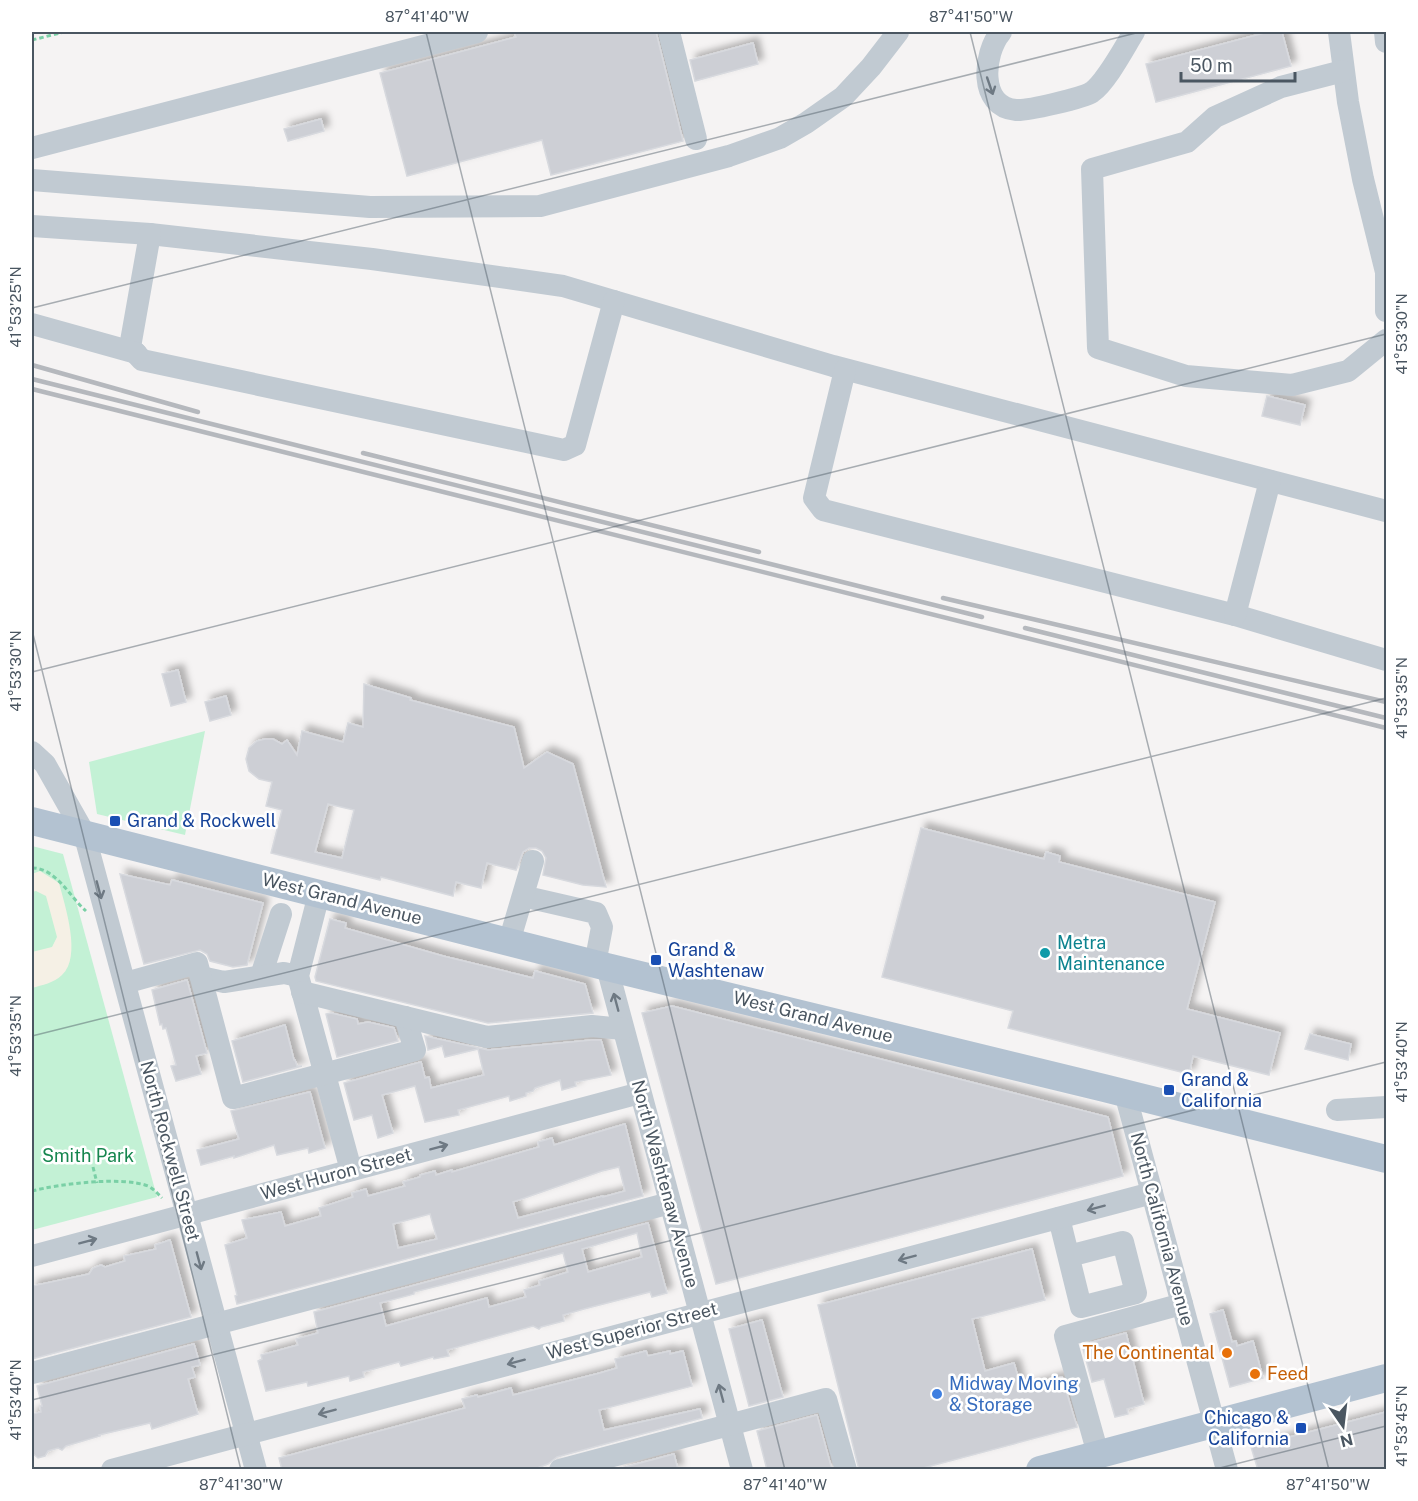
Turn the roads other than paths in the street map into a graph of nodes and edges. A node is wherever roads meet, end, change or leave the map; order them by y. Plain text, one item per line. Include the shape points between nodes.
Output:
1 (477, 32) edge
2 (669, 32) edge
3 (898, 32) edge
4 (1001, 32) edge
5 (1134, 32) edge
6 (1339, 32) edge
7 (1385, 32) edge
8 (1386, 42) edge
9 (1343, 70) junction
10 (696, 139) dead end
11 (32, 148) edge
12 (32, 180) edge
13 (32, 226) edge
14 (150, 234) junction
15 (614, 301) junction
16 (1386, 311) edge
17 (32, 324) edge
18 (1386, 340) edge
19 (136, 353) junction
20 (845, 370) junction
21 (1270, 481) junction
22 (1386, 511) edge
23 (1235, 615) junction
24 (1386, 660) edge
25 (32, 752) edge
26 (32, 820) edge
27 (84, 833) junction
28 (533, 861) dead end
29 (319, 894) junction
30 (536, 899) dead end
31 (281, 914) dead end
32 (509, 942) junction
33 (601, 966) junction
34 (261, 976) junction
35 (201, 977) junction
36 (124, 983) junction
37 (300, 984) junction
38 (405, 1017) junction
39 (623, 1029) junction
40 (324, 1073) junction
41 (640, 1093) junction
42 (1125, 1093) junction
43 (1386, 1107) edge
44 (1337, 1110) dead end
45 (1386, 1159) edge
46 (351, 1170) junction
47 (1152, 1194) junction
48 (670, 1203) junction
49 (187, 1214) junction
50 (1059, 1218) junction
51 (32, 1256) edge
52 (1069, 1256) dead end
53 (1182, 1304) junction
54 (700, 1313) junction
55 (216, 1324) junction
56 (32, 1373) edge
57 (1386, 1378) edge
58 (1215, 1424) junction
59 (730, 1425) junction
60 (246, 1434) junction
61 (1098, 1454) junction
62 (112, 1470) edge
63 (256, 1470) edge
64 (560, 1470) edge
65 (742, 1470) edge
66 (846, 1470) edge
67 (1040, 1470) edge
68 (1227, 1470) edge

1 - 11 street
2 - 10 street
3 - 12 street via 843,97 780,138 729,156 540,206 370,207
4 -> 5 street via 986,65 988,85 997,102 1015,110 1092,92 1110,72
6 - 9 street
7 - 8 street
9 - 16 street via 1363,179 1386,272
9 - 18 street via 1281,87 1225,112 1187,142 1092,169 1098,348 1186,376 1292,385 1348,371
13 - 14 street
14 - 15 street via 563,286
14 - 19 street via 130,347
15 - 19 street via 575,445 564,450 142,360
15 - 20 street
17 - 19 street
20 - 21 street
20 - 23 street via 814,498 823,510
21 - 22 street
21 - 23 street
23 - 24 street
25 - 27 street, North Rockwell Street via 45,764
26 - 27 main road, West Grand Avenue
27 - 29 main road, West Grand Avenue
27 -> 36 street, North Rockwell Street
28 - 32 street
29 - 32 main road, West Grand Avenue
29 - 37 street
30 - 33 street via 596,913 602,927
31 - 34 street
32 - 33 main road, West Grand Avenue
39 -> 33 street, North Washtenaw Avenue
33 - 42 main road, West Grand Avenue
34 - 35 street via 224,981
34 - 37 street via 284,973
35 - 36 street via 197,963
35 - 40 street via 233,1098
36 - 49 street, North Rockwell Street
37 - 38 street
37 - 40 street
38 - 39 street via 487,1037 592,1026
38 - 40 street via 415,1050
39 - 41 street, North Washtenaw Avenue
40 - 46 street
46 -> 41 street, West Huron Street
41 - 48 street, North Washtenaw Avenue
42 - 45 main road, West Grand Avenue
42 - 47 street, North California Avenue
43 - 44 street
46 - 49 street, West Huron Street
47 -> 50 street, West Superior Street
47 - 53 street, North California Avenue
48 - 54 street, North Washtenaw Avenue
48 - 55 street
51 -> 49 street, West Huron Street
49 -> 55 street, North Rockwell Street
50 - 52 street
50 -> 54 street, West Superior Street
53 - 58 street, North California Avenue
53 - 61 street via 1065,1336
59 -> 54 street, North Washtenaw Avenue
54 -> 60 street, West Superior Street
55 - 56 street
55 - 60 street, North Rockwell Street
57 - 58 main road
58 - 61 main road
58 - 68 street, North California Avenue
59 - 64 street
59 - 65 street, North Washtenaw Avenue
59 - 66 street via 826,1399
60 - 62 street, West Superior Street
60 - 63 street, North Rockwell Street
61 - 67 main road

